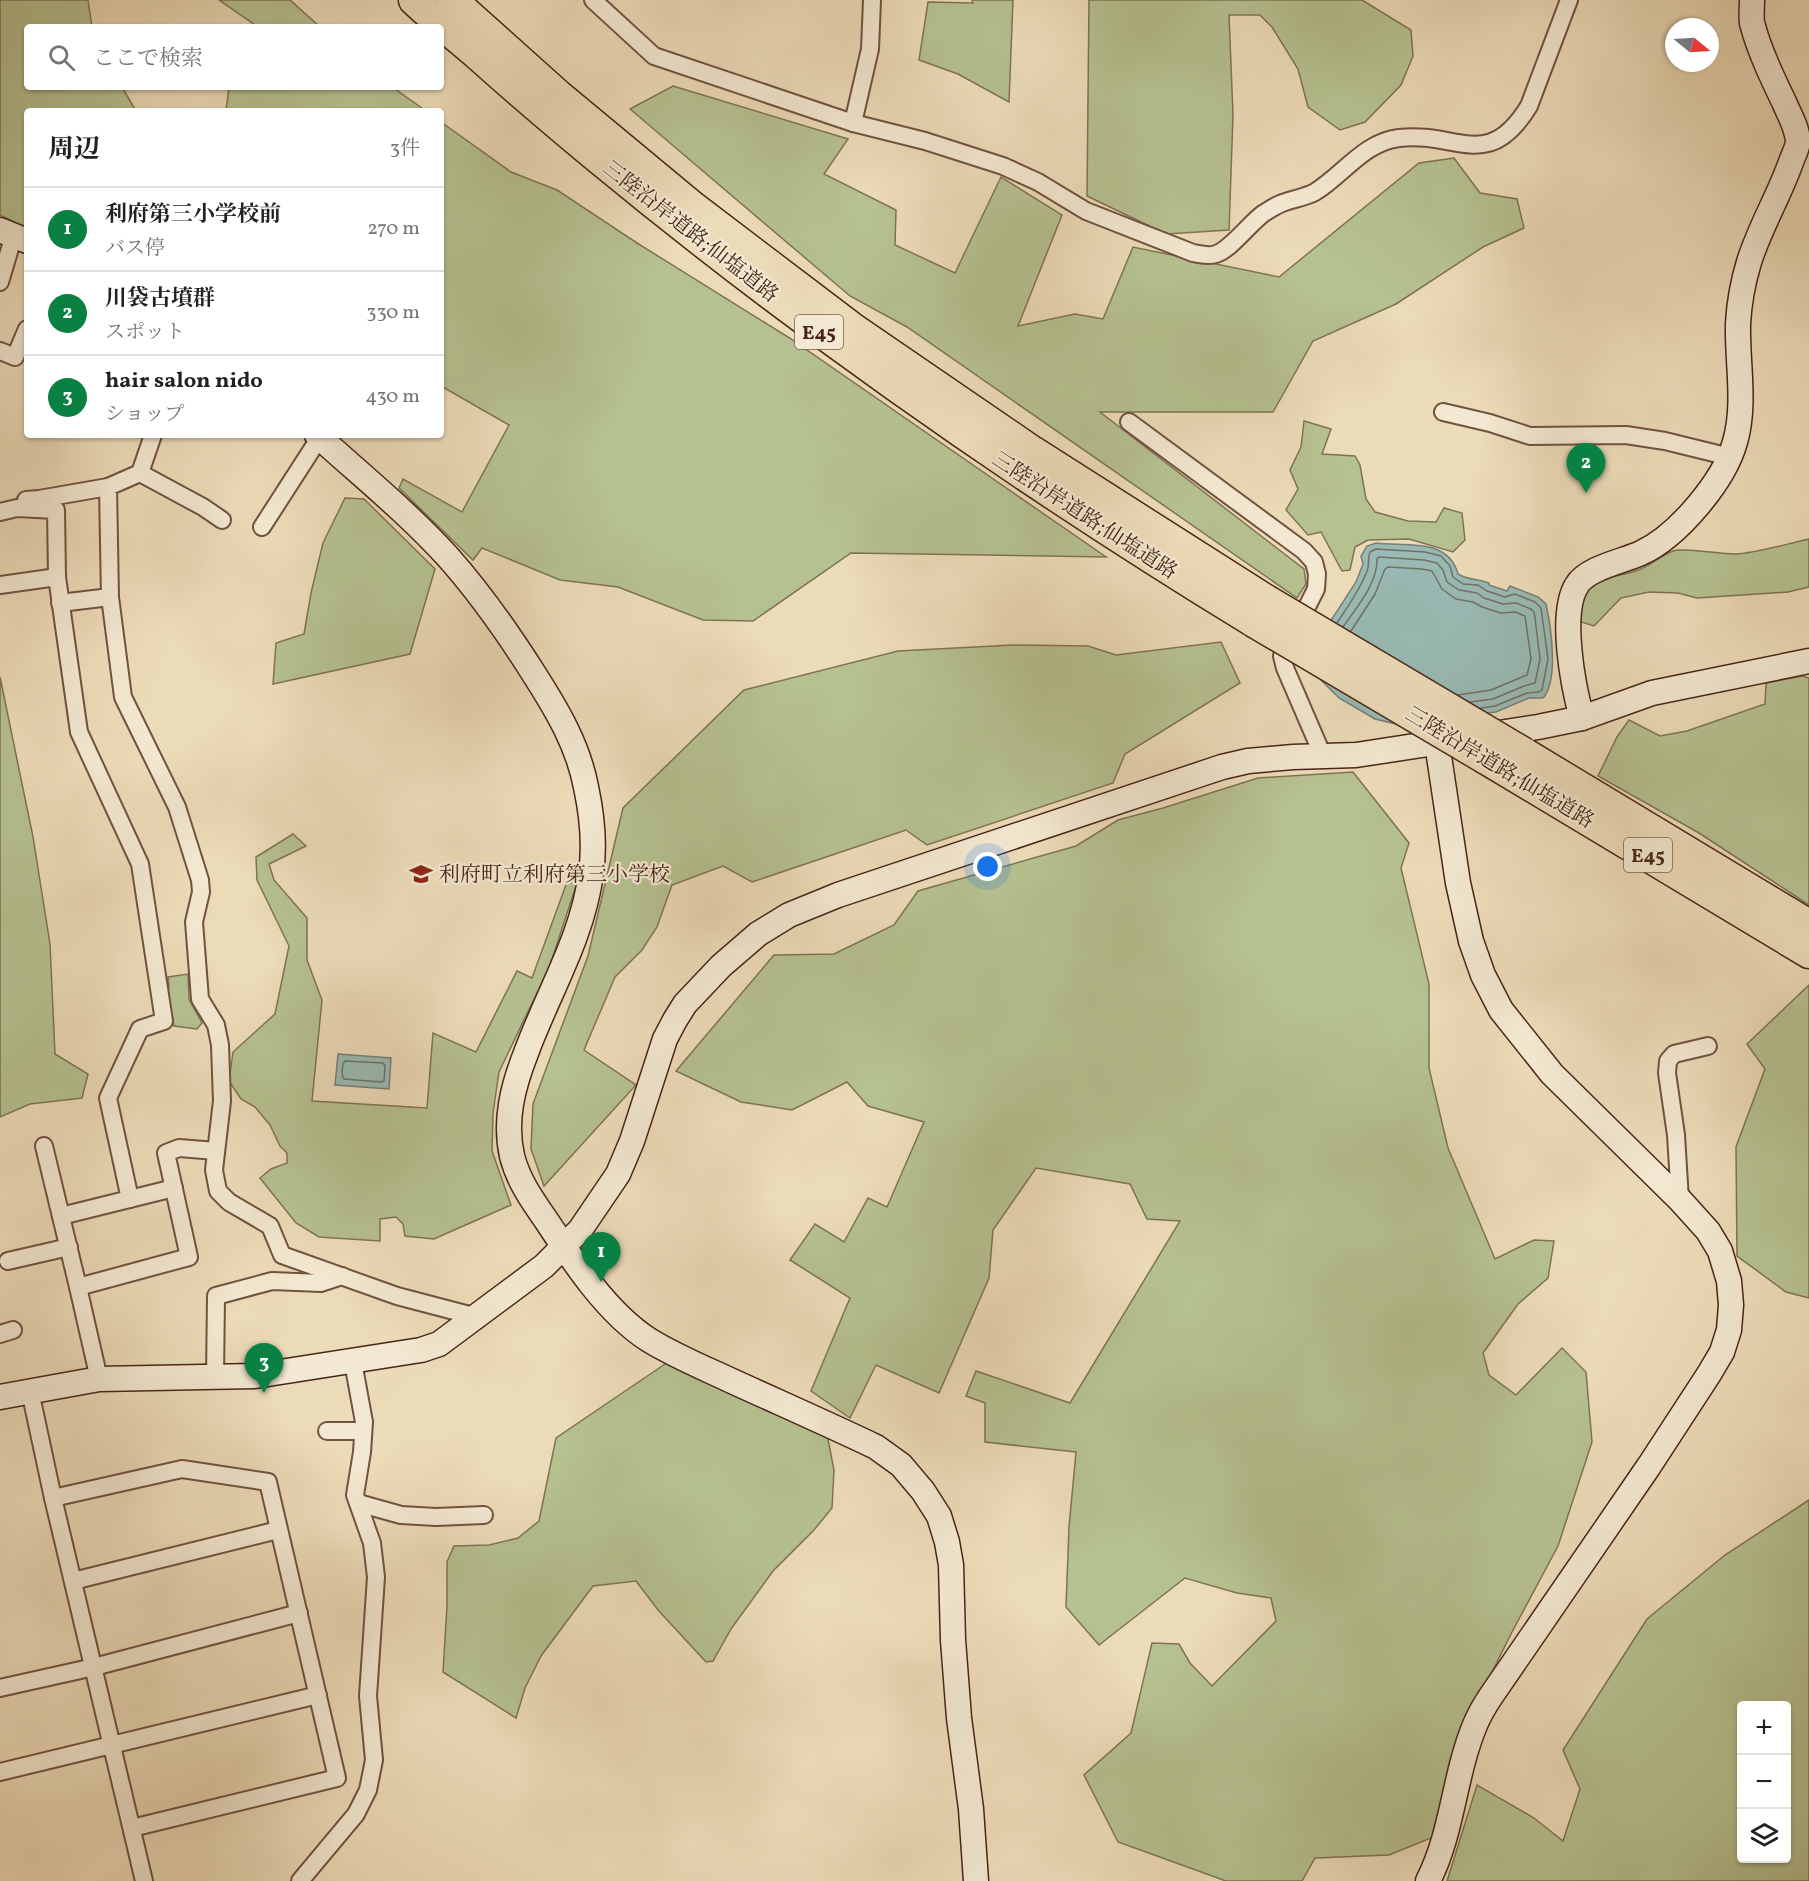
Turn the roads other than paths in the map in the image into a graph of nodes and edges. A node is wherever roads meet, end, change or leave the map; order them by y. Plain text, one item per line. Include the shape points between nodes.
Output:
1 (414, 0) edge
2 (452, 0) edge
3 (593, 0) edge
4 (872, 0) edge
5 (1569, 0) edge
6 (1752, 0) edge
7 (442, 24) edge
8 (444, 26) edge
9 (853, 123) junction
10 (1804, 147) edge
11 (14, 235) edge
12 (0, 282) edge
13 (24, 336) edge
14 (0, 351) edge
15 (1443, 412) dead end
16 (1129, 422) dead end
17 (148, 438) edge
18 (318, 438) edge
19 (321, 438) edge
20 (1730, 457) junction
21 (141, 473) junction
22 (108, 487) junction
23 (0, 502) edge
24 (0, 512) edge
25 (222, 520) dead end
26 (262, 527) dead end
27 (57, 577) junction
28 (0, 585) edge
29 (110, 597) junction
30 (60, 603) junction
31 (1260, 611) junction
32 (1809, 661) edge
33 (1582, 718) junction
34 (1437, 743) junction
35 (1323, 756) junction
36 (1809, 925) edge
37 (1809, 953) edge
38 (1708, 1046) dead end
39 (44, 1146) dead end
40 (216, 1151) junction
41 (174, 1188) junction
42 (130, 1199) junction
43 (1680, 1200) junction
44 (61, 1216) junction
45 (69, 1247) junction
46 (563, 1247) junction
47 (9, 1261) dead end
48 (342, 1276) junction
49 (78, 1287) junction
50 (477, 1317) junction
51 (353, 1362) junction
52 (215, 1377) junction
53 (99, 1379) junction
54 (30, 1391) junction
55 (0, 1396) edge
56 (327, 1431) dead end
57 (363, 1431) junction
58 (53, 1498) junction
59 (358, 1503) junction
60 (484, 1515) dead end
61 (278, 1530) junction
62 (73, 1581) junction
63 (299, 1613) junction
64 (94, 1666) junction
65 (0, 1688) edge
66 (318, 1695) junction
67 (112, 1745) junction
68 (0, 1772) edge
69 (132, 1828) junction
70 (144, 1881) edge
71 (300, 1881) edge
72 (976, 1881) edge
73 (1428, 1881) edge

1 - 7 highway, 三陸沿岸道路;仙塩道路 / E45
2 - 31 highway, 三陸沿岸道路;仙塩道路 / E45 via 693,207 851,327
3 - 9 street via 654,56
4 - 9 street via 870,49
5 - 9 street via 1529,106 1502,138 1481,145 1399,138 1383,143 1369,149 1315,192 1279,204 1226,249 1208,256 1086,211 1003,166
6 - 10 street via 1752,21 1766,62
8 - 31 highway, 三陸沿岸道路;仙塩道路 / E45 via 677,223 840,348 1141,553
10 - 20 street via 1787,174 1749,261 1738,324 1739,421
11 - 12 street
13 - 14 street via 15,357
15 - 20 street via 1530,436 1626,435
16 - 35 street via 1314,562 1316,589 1282,656
17 - 21 street
18 - 26 street
19 - 46 street via 406,514 482,598 564,721 577,754 592,831 590,880 582,918 525,1053 509,1108 512,1154 519,1177
20 - 33 street via 1703,498 1667,537 1577,584 1568,618 1575,694
21 - 22 street
21 - 25 street
22 - 23 street via 39,500
22 - 29 street
24 - 27 street via 17,508 56,510
27 - 28 street
27 - 30 street
29 - 30 street
29 - 40 street via 123,697 177,807 200,880 194,922 200,999 216,1025 220,1045 222,1101
30 - 42 street via 79,732 140,864 164,1021 140,1029 108,1098
31 - 36 highway, 三陸沿岸道路;仙塩道路 / E45, bridge via 1524,753
31 - 37 highway, 三陸沿岸道路;仙塩道路 / E45, bridge via 1486,759
32 - 33 street via 1652,693
33 - 34 street
34 - 35 street
34 - 43 street via 1471,941 1501,1010 1552,1074
35 - 46 street via 1248,761 1222,767 838,895 789,915 758,934 721,966 675,1020 618,1174 580,1230
38 - 43 street via 1674,1054 1668,1061
39 - 44 street
40 - 41 street via 179,1148 166,1153
40 - 48 street via 218,1191 270,1226 282,1255
41 - 42 street
41 - 49 street via 189,1257
42 - 44 street
43 - 73 street via 1708,1231 1720,1251 1729,1281 1730,1330 1722,1352 1491,1696 1475,1725 1446,1839
44 - 45 street
45 - 47 street
45 - 49 street
46 - 50 street
46 - 72 street via 607,1302 646,1338 876,1447 901,1465 923,1491 939,1516 951,1565 959,1718
48 - 50 street via 397,1296
48 - 52 street via 321,1283 272,1281 216,1296
49 - 53 street
50 - 51 street via 439,1344
51 - 52 street via 255,1376
51 - 57 street
52 - 53 street
53 - 54 street
54 - 55 street
54 - 58 street
56 - 57 street
57 - 59 street via 355,1495
58 - 61 street via 182,1469 268,1482
58 - 62 street
59 - 60 street via 401,1515
59 - 71 street via 372,1543 376,1577 368,1696 374,1760 368,1790 356,1814
61 - 62 street
61 - 63 street
62 - 64 street
63 - 64 street
63 - 66 street
64 - 65 street
64 - 67 street
66 - 67 street
66 - 69 street via 337,1778
67 - 68 street
67 - 69 street
69 - 70 street

